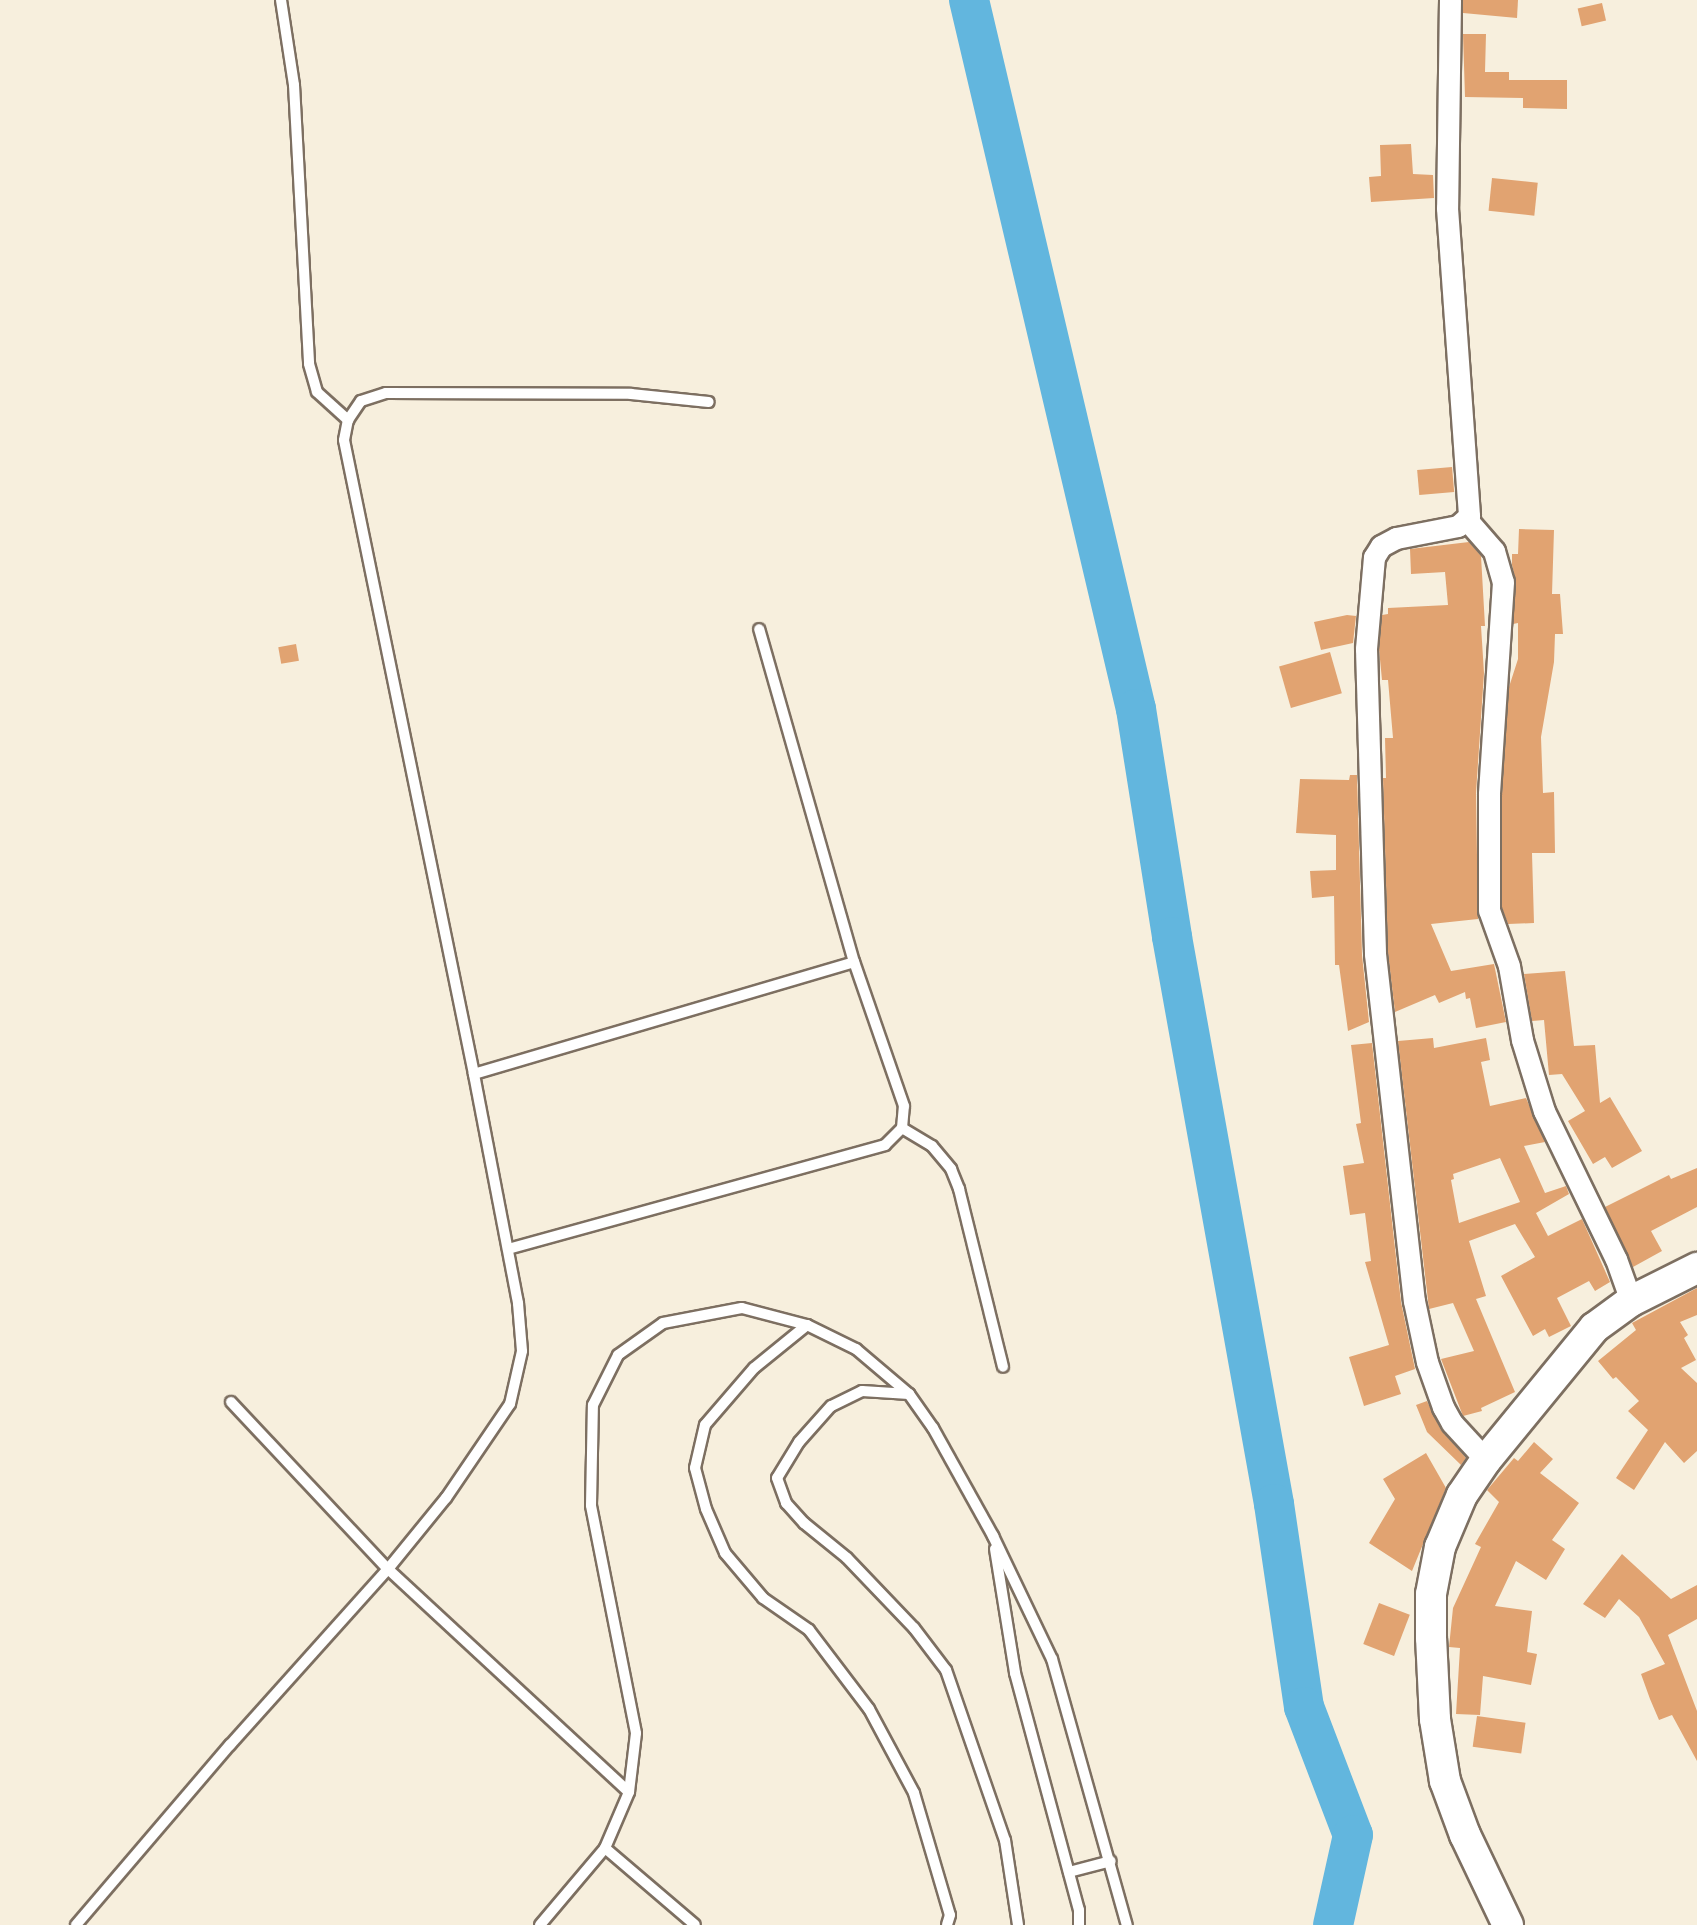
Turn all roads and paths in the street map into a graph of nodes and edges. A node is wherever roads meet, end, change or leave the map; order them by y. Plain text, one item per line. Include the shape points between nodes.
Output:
1 (281, 0) edge
2 (1450, 0) edge
3 (709, 402) dead end
4 (348, 420) junction
5 (1467, 520) junction
6 (760, 629) dead end
7 (854, 962) junction
8 (474, 1074) junction
9 (902, 1128) junction
10 (508, 1249) junction
11 (1697, 1268) edge
12 (1631, 1301) junction
13 (807, 1325) junction
14 (1003, 1367) dead end
15 (909, 1394) junction
16 (231, 1402) dead end
17 (1486, 1460) junction
18 (993, 1535) junction
19 (388, 1569) junction
20 (629, 1792) junction
21 (605, 1848) junction
22 (1111, 1861) junction
23 (1069, 1872) junction
24 (76, 1925) edge
25 (540, 1925) edge
26 (695, 1925) edge
27 (947, 1925) edge
28 (1018, 1925) edge
29 (1079, 1925) edge
30 (1126, 1925) edge
31 (1508, 1925) edge

1 - 4 lane via 294,85 311,374 317,393
2 - 5 street via 1447,208
3 - 4 lane via 631,394 386,393 361,401
4 - 8 lane via 344,440
5 - 12 street via 1494,551 1503,582 1489,794 1489,910 1509,966 1522,1040 1544,1111 1616,1259
5 - 17 street via 1381,546 1374,557 1366,649 1375,954 1415,1301 1427,1363 1443,1407
6 - 7 lane
7 - 8 lane
7 - 9 lane via 904,1106
8 - 10 lane
9 - 10 lane via 885,1144
9 - 14 lane via 932,1146 955,1179
10 - 19 lane via 522,1351 510,1404 446,1498
11 - 12 main road
12 - 17 main road via 1594,1328
13 - 15 lane via 856,1349
13 - 20 lane via 741,1308 663,1324 618,1355 593,1405 592,1505 636,1733
13 - 27 lane via 754,1368 705,1425 695,1468 725,1553 763,1598 809,1630 869,1709 914,1793 950,1914
15 - 18 lane
15 - 28 lane via 862,1391 831,1406 799,1442 777,1478 786,1503 905,1618 946,1670 1005,1840
16 - 19 lane
17 - 31 main road via 1453,1512 1435,1569 1431,1638 1435,1719 1448,1789
18 - 22 lane via 1052,1659
18 - 23 lane via 1015,1673
19 - 20 lane
19 - 24 lane
20 - 21 lane
21 - 25 lane
21 - 26 lane
22 - 23 lane
22 - 30 lane
23 - 29 lane

